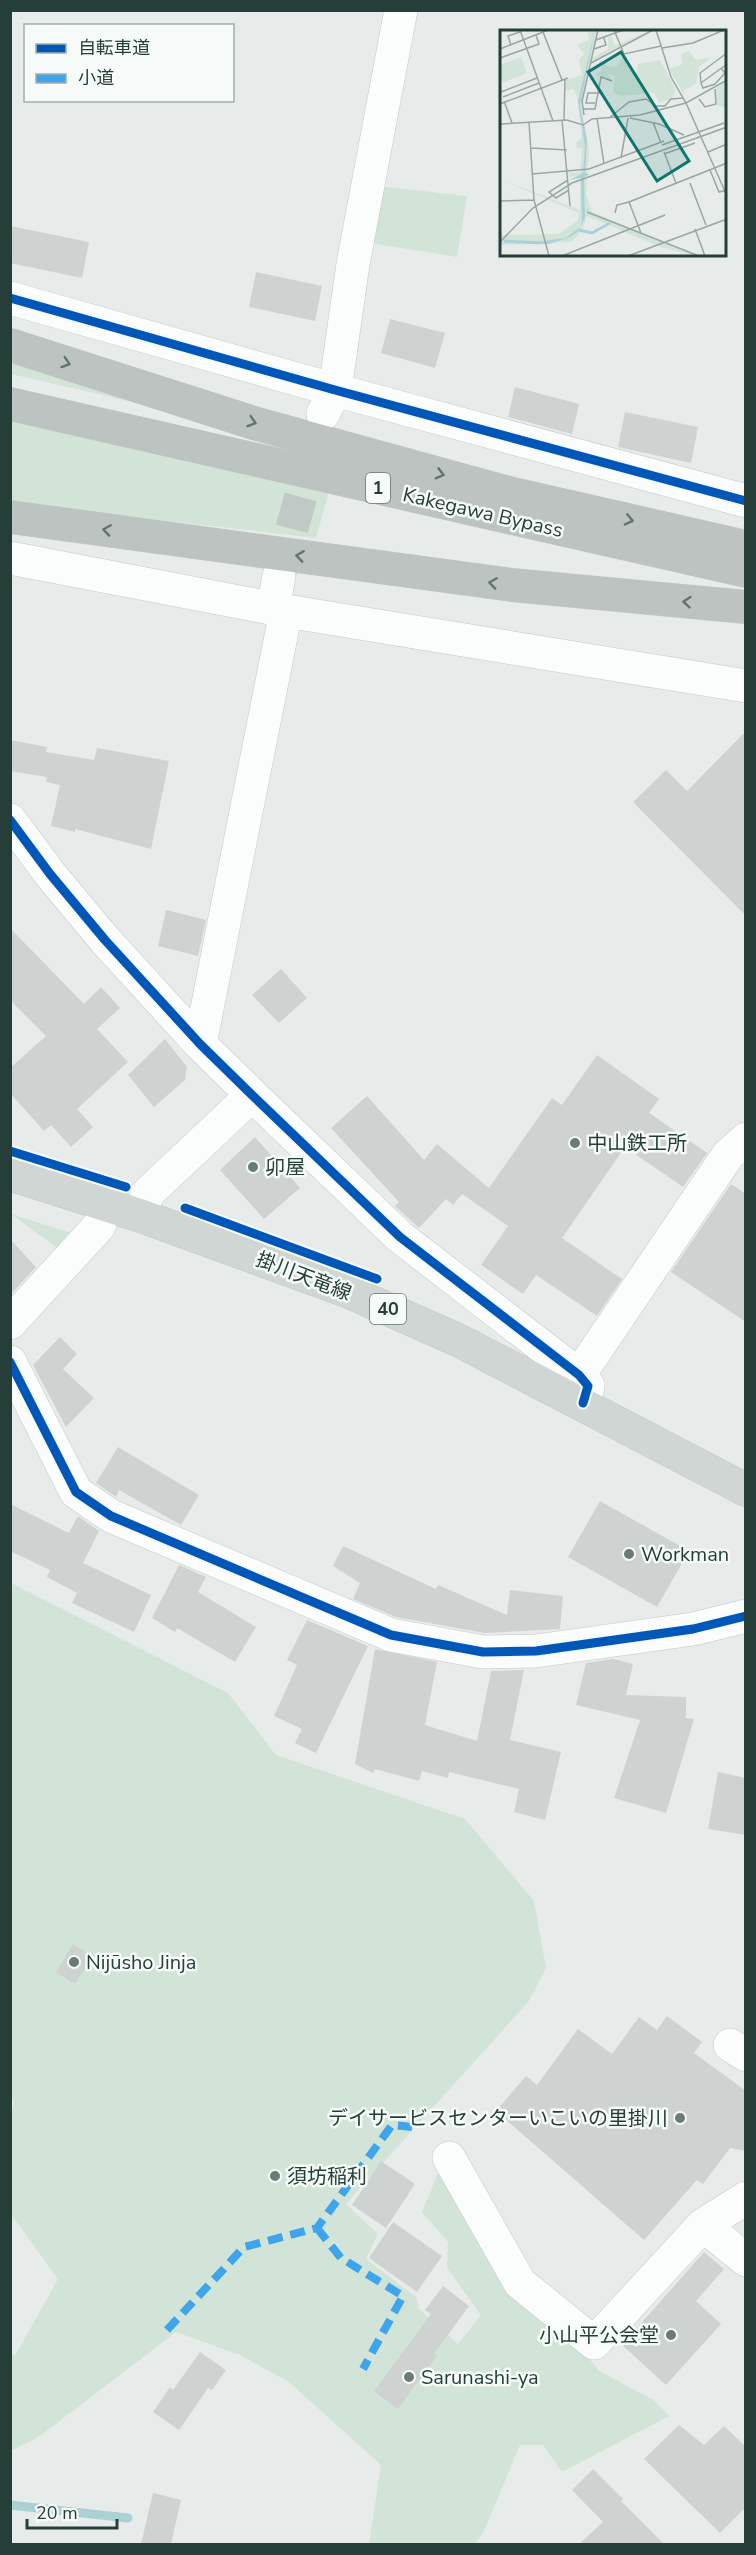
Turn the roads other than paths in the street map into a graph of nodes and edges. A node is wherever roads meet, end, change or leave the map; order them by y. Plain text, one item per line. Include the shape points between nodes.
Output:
1 (401, 10) edge
2 (10, 298) edge
3 (10, 345) edge
4 (329, 402) junction
5 (10, 404) edge
6 (746, 501) edge
7 (10, 517) edge
8 (746, 547) edge
9 (10, 558) edge
10 (746, 571) edge
11 (279, 576) tunnel mouth
12 (746, 607) edge
13 (280, 609) junction
14 (746, 686) edge
15 (10, 820) edge
16 (200, 1044) junction
17 (252, 1095) junction
18 (746, 1139) edge
19 (10, 1174) edge
20 (107, 1204) junction
21 (141, 1216) junction
22 (10, 1323) edge
23 (10, 1362) edge
24 (581, 1389) junction
25 (746, 1490) edge
26 (746, 1616) edge
27 (449, 2158) dead end
28 (746, 2198) edge
29 (703, 2225) junction
30 (746, 2260) edge

1 - 4 street
2 - 4 street
3 -> 8 highway via 257,424 509,493
4 - 6 street
5 - 10 highway, Kakegawa Bypass / 1
12 -> 7 highway via 512,585
9 - 13 street
11 - 13 street
13 - 14 street
13 - 16 street
15 - 16 street via 105,940
16 - 17 street
17 - 21 street via 147,1194
17 - 24 street via 400,1237
18 - 24 street via 728,1155
19 - 20 main road, 掛川天竜線 / 40
20 - 21 main road, 掛川天竜線 / 40
20 - 22 street via 99,1226
21 - 24 main road, 掛川天竜線 / 40 via 346,1291
23 - 26 street via 76,1492 111,1516 392,1635 483,1652 536,1652 693,1629
24 - 25 main road, 掛川天竜線 / 40
27 - 29 street via 520,2283 594,2343
28 - 29 street
29 - 30 street

